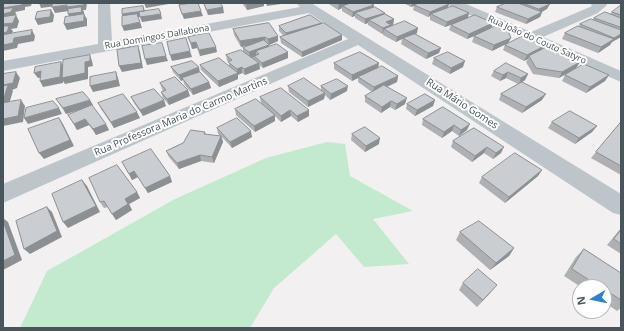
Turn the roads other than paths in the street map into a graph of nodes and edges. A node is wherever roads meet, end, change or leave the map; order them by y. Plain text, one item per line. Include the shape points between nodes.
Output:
1 (104, 3) edge
2 (454, 3) edge
3 (574, 5) dead end
4 (306, 6) edge
5 (597, 6) edge
6 (532, 37) junction
7 (360, 39) junction
8 (105, 46) junction
9 (3, 66) edge
10 (621, 77) edge
11 (3, 194) edge
12 (621, 206) edge

1 - 8 street
2 - 6 street, Rua João do Couto Satyro
3 - 5 street
4 - 7 street, Rua Mário Gomes
4 - 8 street, Rua Domingos Dallabona
5 - 6 street
6 - 10 street, Rua João do Couto Satyro
7 - 11 street, Rua Professora Maria do Carmo Martins
7 - 12 street, Rua Mário Gomes
8 - 9 street, Rua Domingos Dallabona

